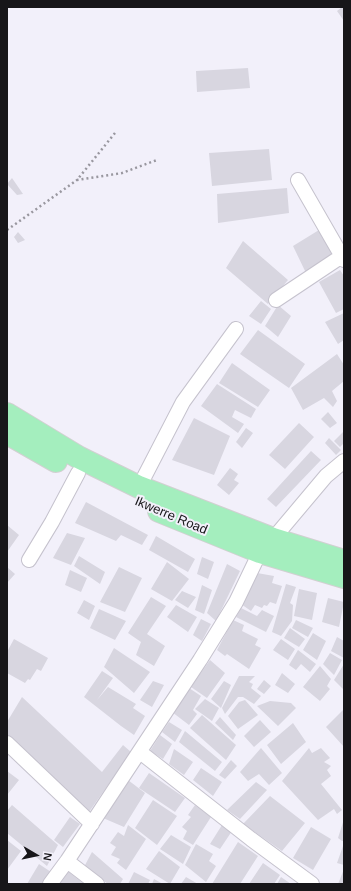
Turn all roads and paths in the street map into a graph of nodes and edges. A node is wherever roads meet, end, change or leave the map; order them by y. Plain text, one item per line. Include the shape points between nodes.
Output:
1 (115, 133) dead end
2 (157, 160) dead end
3 (77, 180) junction
4 (298, 180) dead end
5 (7, 230) edge
6 (343, 258) edge
7 (276, 300) dead end
8 (236, 329) dead end
9 (7, 414) edge
10 (7, 433) edge
11 (344, 461) edge
12 (78, 473) junction
13 (139, 487) junction
14 (266, 546) junction
15 (29, 560) dead end
16 (344, 561) edge
17 (344, 577) edge
18 (7, 743) edge
19 (140, 752) junction
20 (92, 824) junction
21 (67, 861) junction
22 (50, 884) edge
23 (97, 884) edge
24 (312, 884) edge

1 - 3 path
2 - 3 path via 122,173
3 - 5 path
4 - 6 street
6 - 7 street
8 - 13 street via 183,402
9 - 13 main road via 78,457
10 - 12 main road, Ikwerre Road
11 - 14 street via 326,476
12 - 14 main road, Ikwerre Road via 157,510
12 - 15 street
13 - 14 main road
14 - 16 main road
14 - 17 main road, Ikwerre Road
14 - 19 street via 236,602
18 - 20 street
19 - 20 street
19 - 24 street via 251,840
20 - 21 street
21 - 22 street
21 - 23 street

